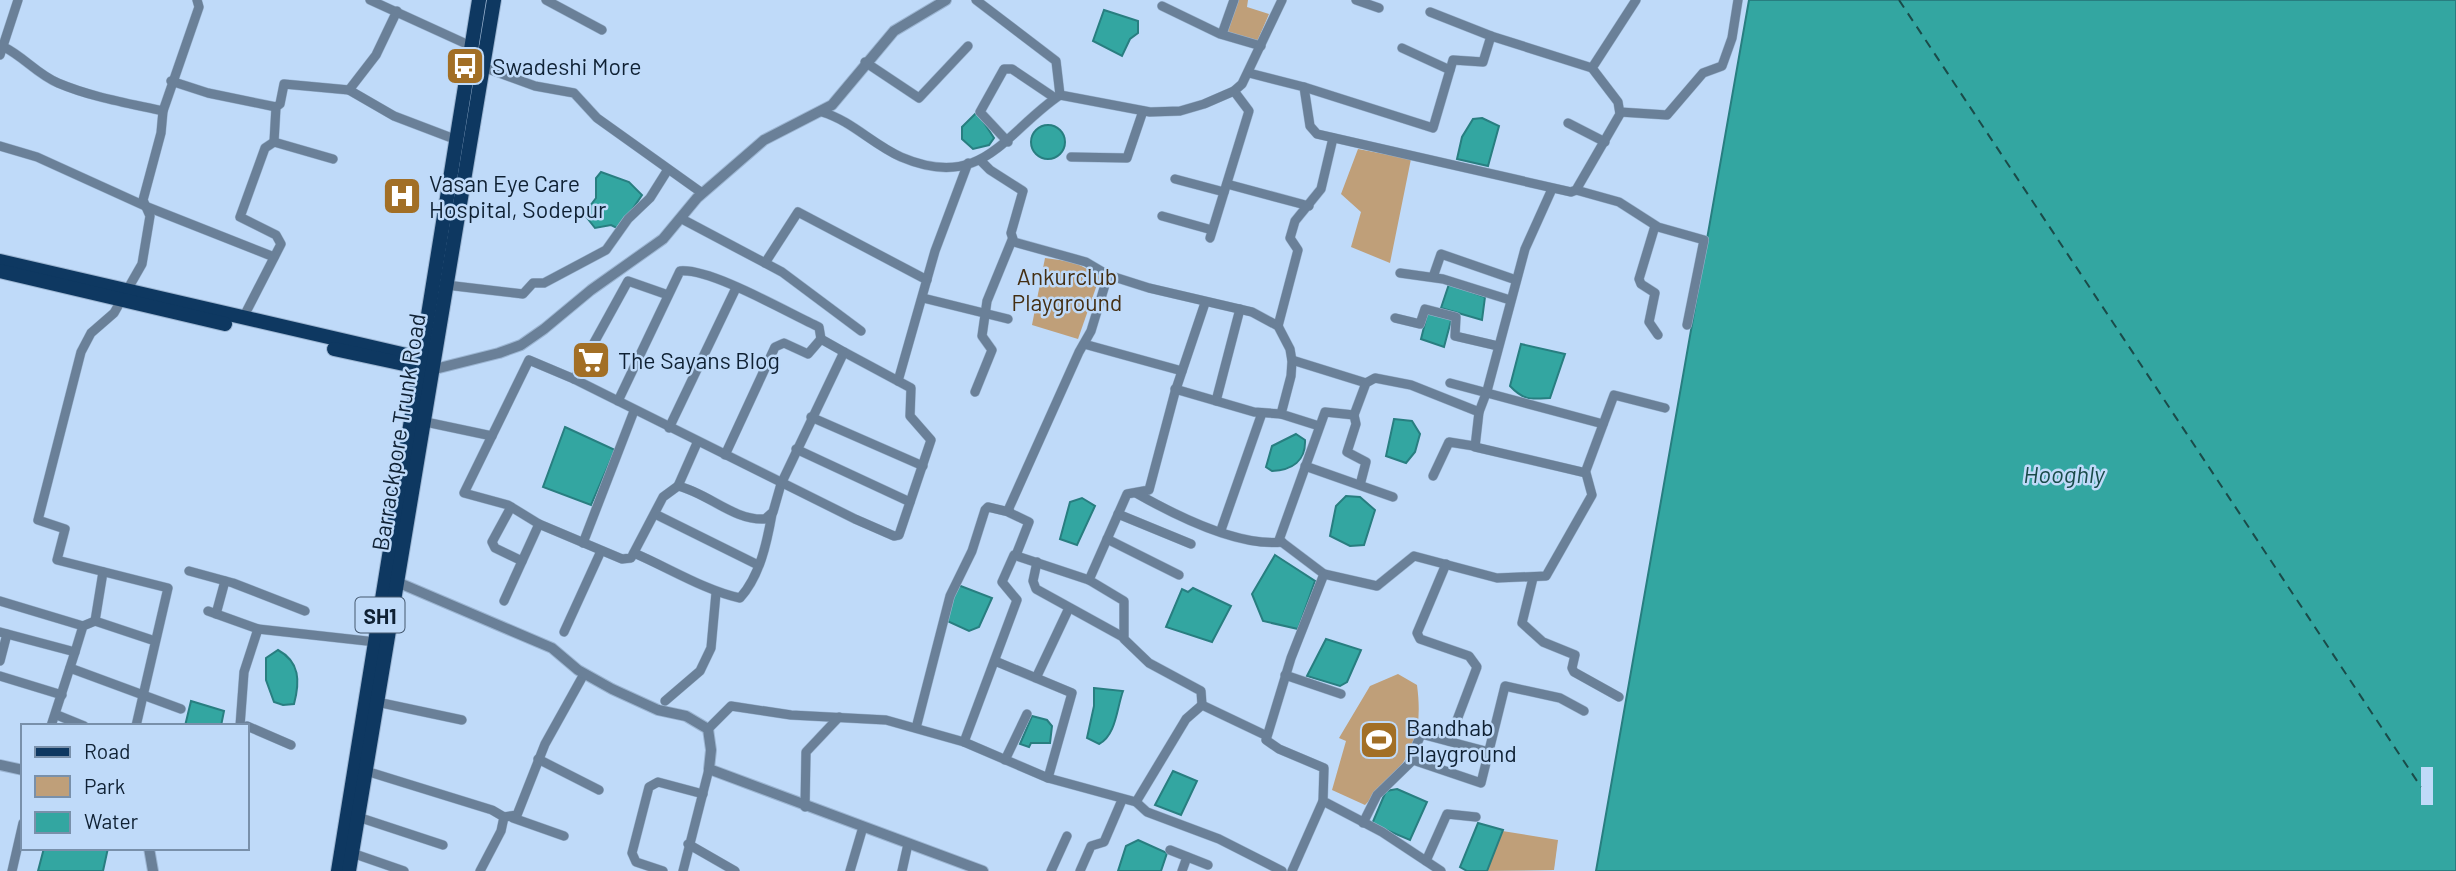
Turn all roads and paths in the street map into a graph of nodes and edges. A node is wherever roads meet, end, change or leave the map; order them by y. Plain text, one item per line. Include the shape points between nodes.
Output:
1 (18, 0) edge
2 (197, 0) edge
3 (370, 0) edge
4 (479, 0) edge
5 (494, 0) edge
6 (546, 0) edge
7 (946, 0) edge
8 (976, 0) edge
9 (1234, 0) edge
10 (1282, 0) edge
11 (1356, 0) edge
12 (1636, 0) edge
13 (1738, 0) edge
14 (1162, 6) dead end
15 (1379, 8) dead end
16 (397, 11) junction
17 (1430, 12) dead end
18 (601, 30) dead end
19 (1222, 34) junction
20 (1491, 36) junction
21 (968, 46) dead end
22 (1261, 46) junction
23 (1402, 48) dead end
24 (2, 51) edge
25 (477, 57) junction
26 (865, 62) junction
27 (1592, 68) junction
28 (1450, 70) junction
29 (1249, 73) junction
30 (171, 81) junction
31 (1304, 86) junction
32 (349, 90) junction
33 (1234, 91) junction
34 (1057, 97) junction
35 (276, 107) junction
36 (163, 111) junction
37 (1143, 111) junction
38 (822, 112) junction
39 (1620, 112) junction
40 (1568, 124) dead end
41 (1333, 138) junction
42 (457, 139) junction
43 (274, 142) junction
44 (1009, 142) junction
45 (1605, 142) junction
46 (0, 146) edge
47 (1071, 157) dead end
48 (333, 159) dead end
49 (980, 160) junction
50 (968, 163) junction
51 (667, 171) junction
52 (1175, 179) dead end
53 (1226, 188) junction
54 (1552, 189) junction
55 (1576, 190) junction
56 (702, 193) junction
57 (145, 206) junction
58 (1309, 206) junction
59 (1162, 216) dead end
60 (682, 219) junction
61 (1655, 226) junction
62 (1012, 240) junction
63 (274, 257) junction
64 (0, 261) edge
65 (765, 263) junction
66 (0, 271) edge
67 (1400, 272) dead end
68 (1108, 275) junction
69 (1433, 277) junction
70 (927, 280) junction
71 (1516, 280) junction
72 (446, 285) junction
73 (736, 288) junction
74 (668, 295) junction
75 (124, 296) junction
76 (923, 298) junction
77 (1510, 300) junction
78 (1205, 303) junction
79 (1240, 309) junction
80 (984, 313) junction
81 (243, 318) junction
82 (1395, 318) dead end
83 (1008, 319) dead end
84 (1687, 325) dead end
85 (1278, 326) junction
86 (861, 331) dead end
87 (1658, 335) dead end
88 (821, 339) junction
89 (1084, 344) junction
90 (1498, 346) junction
91 (844, 352) junction
92 (1292, 360) junction
93 (429, 365) junction
94 (1182, 371) junction
95 (574, 379) junction
96 (898, 381) junction
97 (1366, 383) junction
98 (1450, 383) dead end
99 (1175, 389) junction
100 (1487, 391) junction
101 (975, 392) dead end
102 (618, 401) junction
103 (1216, 401) junction
104 (1665, 408) dead end
105 (634, 411) junction
106 (1479, 412) junction
107 (1262, 413) junction
108 (1281, 414) junction
109 (1354, 415) junction
110 (811, 417) junction
111 (417, 420) junction
112 (1603, 424) junction
113 (1319, 426) junction
114 (669, 428) junction
115 (492, 436) junction
116 (698, 443) junction
117 (1474, 446) junction
118 (796, 449) junction
119 (725, 455) junction
120 (923, 466) junction
121 (1305, 466) junction
122 (1585, 472) junction
123 (1433, 476) dead end
124 (781, 484) junction
125 (1360, 485) junction
126 (678, 486) junction
127 (1136, 493) junction
128 (1393, 497) dead end
129 (910, 502) junction
130 (511, 507) junction
131 (773, 512) junction
132 (1009, 512) junction
133 (655, 514) junction
134 (1118, 514) junction
135 (539, 524) junction
136 (1221, 530) junction
137 (1107, 539) junction
138 (1282, 542) junction
139 (583, 543) junction
140 (1191, 544) dead end
141 (601, 551) junction
142 (634, 553) junction
143 (1016, 555) junction
144 (522, 561) junction
145 (1037, 562) junction
146 (1447, 564) junction
147 (758, 565) junction
148 (189, 570) dead end
149 (103, 572) junction
150 (1324, 574) junction
151 (1179, 575) dead end
152 (1533, 578) junction
153 (1089, 580) junction
154 (225, 581) junction
155 (397, 582) junction
156 (716, 593) junction
157 (0, 601) edge
158 (504, 601) dead end
159 (1069, 608) junction
160 (305, 611) dead end
161 (95, 621) junction
162 (83, 626) junction
163 (257, 629) junction
164 (564, 632) dead end
165 (3, 633) edge
166 (1123, 638) junction
167 (155, 641) junction
168 (376, 642) junction
169 (75, 652) junction
170 (0, 661) edge
171 (995, 661) junction
172 (70, 668) junction
173 (584, 674) junction
174 (1285, 675) junction
175 (0, 676) edge
176 (1037, 678) junction
177 (1340, 694) dead end
178 (62, 695) junction
179 (143, 695) junction
180 (1619, 697) dead end
181 (665, 701) dead end
182 (377, 702) junction
183 (1202, 705) junction
184 (181, 709) dead end
185 (1584, 711) dead end
186 (1027, 714) dead end
187 (57, 715) junction
188 (839, 717) junction
189 (462, 720) dead end
190 (52, 724) edge
191 (79, 724) edge
192 (136, 724) edge
193 (244, 724) edge
194 (248, 727) edge
195 (916, 727) junction
196 (708, 729) junction
197 (1265, 735) junction
198 (1449, 741) junction
199 (964, 742) junction
200 (290, 745) dead end
201 (1489, 752) junction
202 (538, 759) junction
203 (1005, 760) junction
204 (1410, 761) junction
205 (0, 765) edge
206 (709, 769) junction
207 (21, 770) edge
208 (366, 771) junction
209 (1048, 778) junction
210 (599, 790) dead end
211 (703, 794) junction
212 (1122, 800) junction
213 (1136, 802) junction
214 (1323, 802) junction
215 (805, 807) junction
216 (358, 817) junction
217 (509, 817) junction
218 (1476, 817) dead end
219 (1363, 823) junction
220 (863, 827) junction
221 (21, 832) edge
222 (564, 836) dead end
223 (1067, 836) dead end
224 (688, 844) junction
225 (908, 844) junction
226 (443, 845) dead end
227 (149, 850) edge
228 (1170, 850) dead end
229 (352, 853) junction
230 (1187, 857) junction
231 (1426, 861) junction
232 (952, 865) edge
233 (1208, 865) dead end
234 (12, 871) edge
235 (153, 871) edge
236 (338, 871) edge
237 (349, 871) edge
238 (404, 871) edge
239 (480, 871) edge
240 (663, 871) edge
241 (683, 871) edge
242 (735, 871) edge
243 (850, 871) edge
244 (902, 871) edge
245 (983, 871) edge
246 (1051, 871) edge
247 (1080, 871) edge
248 (1182, 871) edge
249 (1282, 871) edge
250 (1292, 871) edge
251 (1441, 871) edge

1 - 24 street
2 - 30 street via 199,7
3 - 16 street
4 - 25 main road, Barrackpore Trunk Road / SH1
5 - 25 main road, Barrackpore Trunk Road / SH1
6 - 18 street
7 - 26 street via 894,31
8 - 34 street via 1056,61
9 - 19 street
10 - 22 street
11 - 15 street
12 - 27 street
13 - 39 street via 1722,66 1703,73 1667,115
14 - 19 street
16 - 25 street
16 - 32 street via 376,55
17 - 20 street
19 - 22 street
20 - 27 street
20 - 28 street via 1483,62 1455,58
21 - 26 street via 919,98
22 - 29 street
23 - 28 street
24 - 36 street via 26,58 57,83
25 - 42 main road, Barrackpore Trunk Road / SH1
25 - 51 street via 535,86 574,93 597,118
25 - 72 main road, Barrackpore Trunk Road / SH1
26 - 38 street
27 - 39 street via 1618,102
28 - 31 street via 1433,128
29 - 31 street
29 - 33 street
30 - 35 street
30 - 36 street
31 - 41 street via 1310,126 1317,134
32 - 35 street via 287,83
32 - 42 street via 402,120
33 - 37 street via 1180,111
33 - 53 street via 1249,111
34 - 37 street
34 - 44 street
34 - 44 street via 1012,69 1004,69 979,112
35 - 43 street
36 - 57 street
37 - 47 street via 1127,158
38 - 50 street via 852,124 902,157 927,164
38 - 56 street via 764,140
39 - 45 street
40 - 45 street
41 - 54 street
41 - 58 street via 1321,189
42 - 93 main road, Barrackpore Trunk Road / SH1
43 - 48 street
43 - 63 street via 265,148 240,217 280,239
44 - 49 street
45 - 55 street
46 - 57 street via 37,157
49 - 50 street
49 - 62 street via 1024,194
50 - 70 street
51 - 56 street
51 - 72 street via 606,250 582,264 558,272 544,283 533,283 523,294
52 - 53 street
53 - 58 street
53 - 59 street via 1211,234
54 - 55 street
54 - 71 street via 1526,245
55 - 61 street via 1623,204
56 - 60 street
57 - 63 street
57 - 75 street via 150,216 142,264
58 - 85 street via 1295,221 1290,238 1297,250
60 - 65 street
60 - 93 street via 663,239 521,345
61 - 84 street via 1704,242
61 - 87 street via 1639,279 1655,293 1649,322
62 - 68 street via 1041,252 1086,261
62 - 80 street
63 - 81 street
64 - 75 main road
65 - 70 street via 798,212
65 - 86 street
66 - 75 main road
67 - 69 street
68 - 78 street
68 - 89 street
69 - 71 street via 1441,254
69 - 77 street
70 - 76 street
71 - 77 street
72 - 93 main road, Barrackpore Trunk Road / SH1
73 - 74 street via 691,270 680,271
73 - 88 street via 819,327
73 - 114 street
74 - 95 street via 628,281
74 - 102 street
75 - 81 main road
75 - 93 main road
75 - 149 street via 114,313 91,333 81,352 38,520 65,529 57,561
76 - 80 street
76 - 96 street
77 - 90 street
78 - 79 street
78 - 94 street
79 - 85 street
79 - 103 street
80 - 83 street
80 - 101 street via 982,336 992,350
81 - 93 main road
82 - 90 street via 1420,324 1425,309 1449,314 1457,317 1455,336
85 - 92 street
88 - 91 street
88 - 119 street via 808,354 784,343 775,347
89 - 94 street
89 - 132 street
90 - 100 street
91 - 96 street
91 - 110 street
92 - 97 street
92 - 108 street
93 - 111 main road, Barrackpore Trunk Road / SH1
94 - 99 street
95 - 102 street
95 - 115 street via 529,360
96 - 120 street via 912,389 909,415 931,439
97 - 106 street via 1386,378
97 - 109 street
98 - 100 street
99 - 103 street
99 - 127 street via 1149,490
100 - 106 street
100 - 112 street
102 - 105 street
103 - 107 street
104 - 112 street via 1614,395
105 - 114 street
105 - 139 street
106 - 117 street
107 - 108 street
107 - 136 street
108 - 113 street
109 - 113 street via 1326,411
109 - 125 street via 1356,424 1347,452 1366,462
110 - 118 street
110 - 120 street
111 - 115 street
111 - 155 main road, Barrackpore Trunk Road / SH1
111 - 168 main road, Barrackpore Trunk Road / SH1
112 - 122 street
113 - 121 street
114 - 116 street
115 - 130 street via 464,493
116 - 119 street
116 - 126 street
117 - 122 street
117 - 123 street via 1449,442
118 - 124 street
118 - 129 street
119 - 124 street
120 - 129 street
121 - 125 street
121 - 138 street via 1278,538
122 - 152 street via 1591,495 1549,572
124 - 129 street via 894,536 900,534
124 - 131 street
125 - 128 street
126 - 131 street via 755,520
126 - 133 street via 663,497
127 - 134 street via 1127,494
127 - 136 street via 1181,518
130 - 135 street
130 - 144 street via 492,542
131 - 147 street
132 - 143 street via 1029,522
132 - 195 street via 985,510 971,554 950,596
133 - 142 street
133 - 147 street
134 - 137 street
134 - 140 street
135 - 139 street
135 - 144 street
136 - 138 street
137 - 151 street
137 - 153 street
138 - 150 street
139 - 141 street
141 - 142 street via 622,559
141 - 164 street
142 - 156 street
143 - 145 street
143 - 171 street via 1002,582 1017,600
144 - 158 street
145 - 153 street
145 - 159 street via 1032,581 1036,589
146 - 150 street via 1414,556 1377,586
146 - 152 street via 1497,578
146 - 198 street via 1417,633 1420,639 1469,656 1476,667
147 - 156 street via 740,598
148 - 154 street
149 - 161 street
149 - 167 street via 168,588
150 - 174 street
152 - 180 street via 1522,623 1543,642 1574,655 1574,672
153 - 166 street via 1124,601
154 - 160 street
154 - 163 street via 212,612
155 - 173 street via 551,648
155 - 182 main road, Barrackpore Trunk Road / SH1
156 - 181 street via 706,659 700,671
157 - 162 street
159 - 166 street
159 - 176 street
161 - 162 street
161 - 167 street
162 - 169 street
163 - 168 street
163 - 193 street via 244,672
165 - 169 street
165 - 170 street
166 - 183 street via 1149,663 1201,691
167 - 179 street
168 - 236 main road, Barrackpore Trunk Road / SH1
169 - 172 street
171 - 176 street
171 - 199 street
172 - 178 street
172 - 179 street
173 - 196 street
173 - 202 street
174 - 177 street
174 - 197 street
175 - 178 street
176 - 209 street via 1072,693
178 - 187 street
179 - 184 street
179 - 192 street
182 - 189 street
182 - 208 main road, Barrackpore Trunk Road / SH1
183 - 197 street
183 - 213 street via 1186,719
185 - 201 street via 1560,698 1505,686
186 - 203 street
187 - 190 street
187 - 191 street
188 - 195 street
188 - 196 street via 731,706
188 - 215 street via 806,752
194 - 200 street
195 - 199 street
196 - 206 street
197 - 214 street via 1279,749 1324,768
198 - 201 street
198 - 204 street via 1421,734
199 - 203 street
201 - 204 street via 1480,784
202 - 210 street
202 - 217 street
203 - 209 street
204 - 219 street via 1377,795
205 - 207 street
206 - 211 street
206 - 215 street
208 - 216 main road, Barrackpore Trunk Road / SH1
208 - 217 street
209 - 212 street
211 - 224 street
211 - 240 street via 657,782 649,787 632,853 636,862
212 - 213 street
212 - 247 street via 1104,842 1091,846
213 - 249 street via 1147,812 1219,839
214 - 219 street
214 - 250 street
215 - 220 street
216 - 226 street
216 - 229 main road, Barrackpore Trunk Road / SH1
217 - 222 street
217 - 239 street
218 - 231 street via 1447,814
219 - 231 street
220 - 225 street
220 - 243 street
221 - 234 street
223 - 246 street
224 - 241 street
224 - 242 street
225 - 232 street
225 - 244 street
227 - 235 street
228 - 230 street
229 - 237 main road, Barrackpore Trunk Road / SH1
229 - 238 street
230 - 233 street
230 - 248 street
231 - 251 street
232 - 245 street

